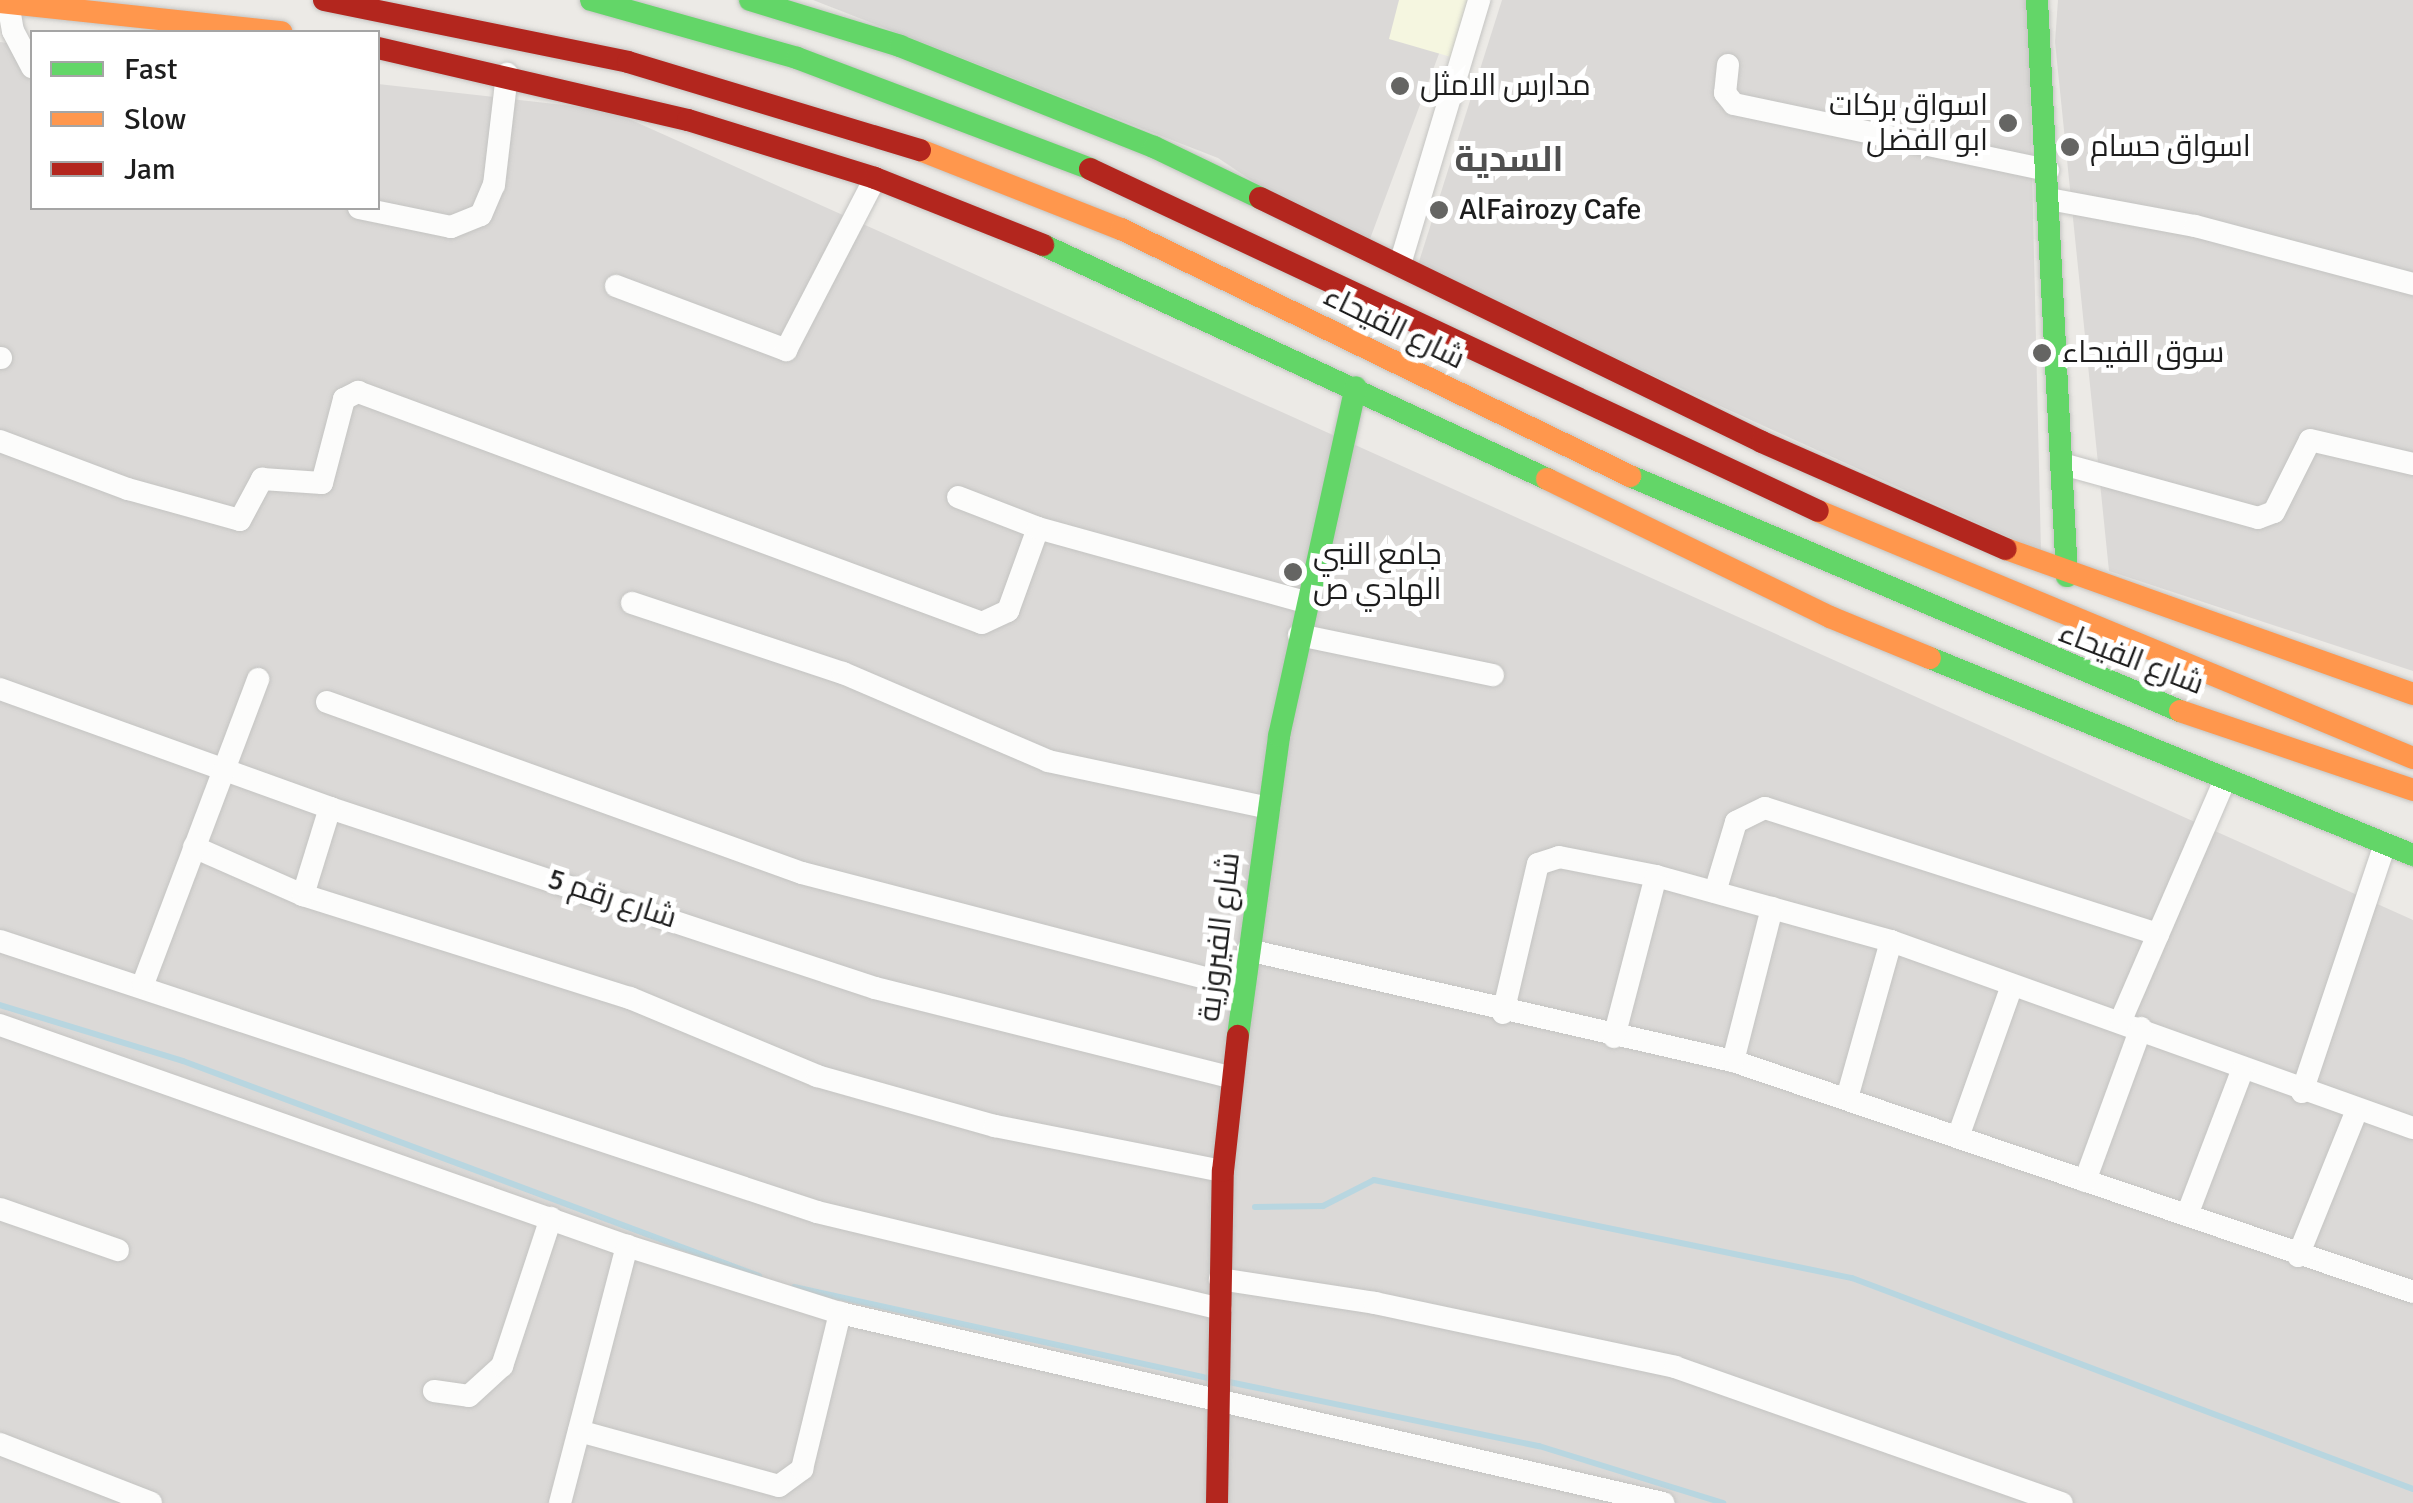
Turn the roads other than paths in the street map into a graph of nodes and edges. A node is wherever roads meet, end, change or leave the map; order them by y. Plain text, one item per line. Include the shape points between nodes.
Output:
1 (324, 0) edge
2 (591, 0) edge
3 (750, 0) edge
4 (1479, 0) edge
5 (2037, 0) edge
6 (4, 2) edge
7 (161, 8) edge
8 (271, 30) edge
9 (380, 48) edge
10 (30, 60) edge
11 (1728, 65) dead end
12 (507, 74) junction
13 (1154, 146) junction
14 (2048, 170) junction
15 (875, 178) junction
16 (1136, 188) junction
17 (2049, 199) junction
18 (368, 210) edge
19 (1121, 229) junction
20 (1400, 264) junction
21 (1103, 268) junction
22 (2413, 284) edge
23 (616, 286) dead end
24 (1417, 321) junction
25 (1398, 363) junction
26 (1356, 386) junction
27 (0, 441) edge
28 (1762, 442) junction
29 (2413, 464) edge
30 (2066, 466) junction
31 (1745, 481) junction
32 (958, 497) dead end
33 (1721, 520) junction
34 (1038, 528) junction
35 (1704, 559) junction
36 (2068, 576) junction
37 (1305, 602) junction
38 (632, 603) dead end
39 (2169, 613) junction
40 (1299, 635) junction
41 (2157, 651) junction
42 (1493, 675) dead end
43 (258, 678) dead end
44 (0, 689) edge
45 (2413, 694) edge
46 (327, 702) dead end
47 (2413, 758) edge
48 (224, 768) junction
49 (2225, 780) junction
50 (2413, 790) edge
51 (330, 808) junction
52 (1269, 808) junction
53 (2385, 844) junction
54 (194, 848) junction
55 (2413, 855) edge
56 (1656, 876) junction
57 (1715, 892) junction
58 (303, 894) junction
59 (1772, 908) junction
60 (2158, 934) junction
61 (0, 941) edge
62 (1891, 942) junction
63 (1248, 950) junction
64 (143, 984) junction
65 (2012, 985) junction
66 (1243, 988) junction
67 (1503, 1013) junction
68 (2131, 1024) junction
69 (0, 1025) edge
70 (1614, 1036) junction
71 (1732, 1061) junction
72 (2244, 1068) junction
73 (1233, 1078) junction
74 (2302, 1092) junction
75 (1846, 1098) junction
76 (2357, 1110) junction
77 (2413, 1128) edge
78 (1958, 1137) junction
79 (1223, 1171) junction
80 (2085, 1181) junction
81 (0, 1209) edge
82 (2188, 1215) junction
83 (550, 1218) junction
84 (627, 1246) junction
85 (118, 1250) dead end
86 (2298, 1256) junction
87 (1220, 1279) junction
88 (2413, 1292) edge
89 (1220, 1309) junction
90 (840, 1312) junction
91 (1221, 1389) junction
92 (434, 1391) dead end
93 (579, 1431) junction
94 (0, 1444) edge
95 (151, 1503) edge
96 (560, 1503) edge
97 (1216, 1503) edge
98 (1663, 1503) edge
99 (2062, 1503) edge

1 - 19 main road, شارع الفيحاء via 628,62 784,105 937,154
2 - 16 main road, شارع الفيحاء via 884,88
3 - 13 main road via 900,46
4 - 20 street
5 - 14 main road
6 - 7 main road
6 - 10 street
7 - 8 main road
9 - 12 main road
11 - 14 street via 1724,93 1734,104
12 - 15 main road
12 - 18 street via 494,185 481,215 451,227
13 - 16 main road
13 - 20 main road
14 - 17 main road
15 - 21 main road
15 - 23 street via 786,350
16 - 24 main road, شارع الفيحاء
17 - 22 street via 2195,226
17 - 30 main road
19 - 21 main road
19 - 25 main road, شارع الفيحاء
20 - 28 main road
21 - 26 main road
24 - 25 main road
24 - 31 main road, شارع الفيحاء
25 - 33 main road, شارع الفيحاء
26 - 35 main road
26 - 37 main road, شارع الفيروزية
27 - 34 street via 128,489 240,520 262,479 322,483 341,406 358,392 982,623 1008,611
28 - 31 main road
28 - 36 main road
29 - 30 street via 2310,440 2274,512 2258,518
30 - 36 main road
31 - 41 main road, شارع الفيحاء
32 - 34 street
33 - 35 main road
33 - 50 main road, شارع الفيحاء via 2140,698
34 - 37 street
35 - 49 main road
36 - 39 main road
37 - 40 main road, شارع الفيروزية
38 - 52 street via 843,673 1048,762
39 - 41 main road
39 - 45 main road
40 - 42 street
40 - 52 main road, شارع الفيروزية
41 - 47 main road, شارع الفيحاء
43 - 48 street
44 - 48 street, شارع رقم 5
46 - 66 street via 802,874
48 - 51 street, شارع رقم 5
48 - 54 street
49 - 53 main road
49 - 60 street
51 - 58 street
51 - 73 street, شارع رقم 5 via 875,988
52 - 63 main road, شارع الفيروزية
53 - 55 main road
53 - 74 street
54 - 58 street
54 - 64 street
56 - 57 street
56 - 67 street via 1560,856 1538,864
56 - 70 street
57 - 59 street
57 - 60 street via 1733,828 1748,812 1765,808
58 - 79 street via 630,998 817,1076 995,1126
59 - 62 street
59 - 71 street
60 - 68 street
61 - 64 street
62 - 65 street
62 - 75 street
63 - 66 main road, شارع الفيروزية
63 - 67 street
64 - 89 street via 259,1029 817,1212
65 - 68 street
65 - 78 street
66 - 73 main road, شارع الفيروزية
67 - 70 street
68 - 72 street
68 - 80 street
69 - 83 street
70 - 71 street
71 - 75 street
72 - 74 street
72 - 82 street
73 - 79 main road, شارع الفيروزية
74 - 76 street
75 - 78 street
76 - 77 street
76 - 86 street
78 - 80 street
79 - 87 main road, شارع الفيروزية
80 - 82 street
81 - 85 street
82 - 86 street
83 - 84 street
83 - 92 street via 502,1366 469,1396
84 - 90 street
84 - 93 street
86 - 88 street
87 - 89 main road, شارع الفيروزية
87 - 99 street via 1375,1303 1675,1367
89 - 91 main road, شارع الفيروزية
90 - 91 street
90 - 93 street via 802,1470 779,1486
91 - 97 main road, شارع الفيروزية
91 - 98 street
93 - 96 street
94 - 95 street

